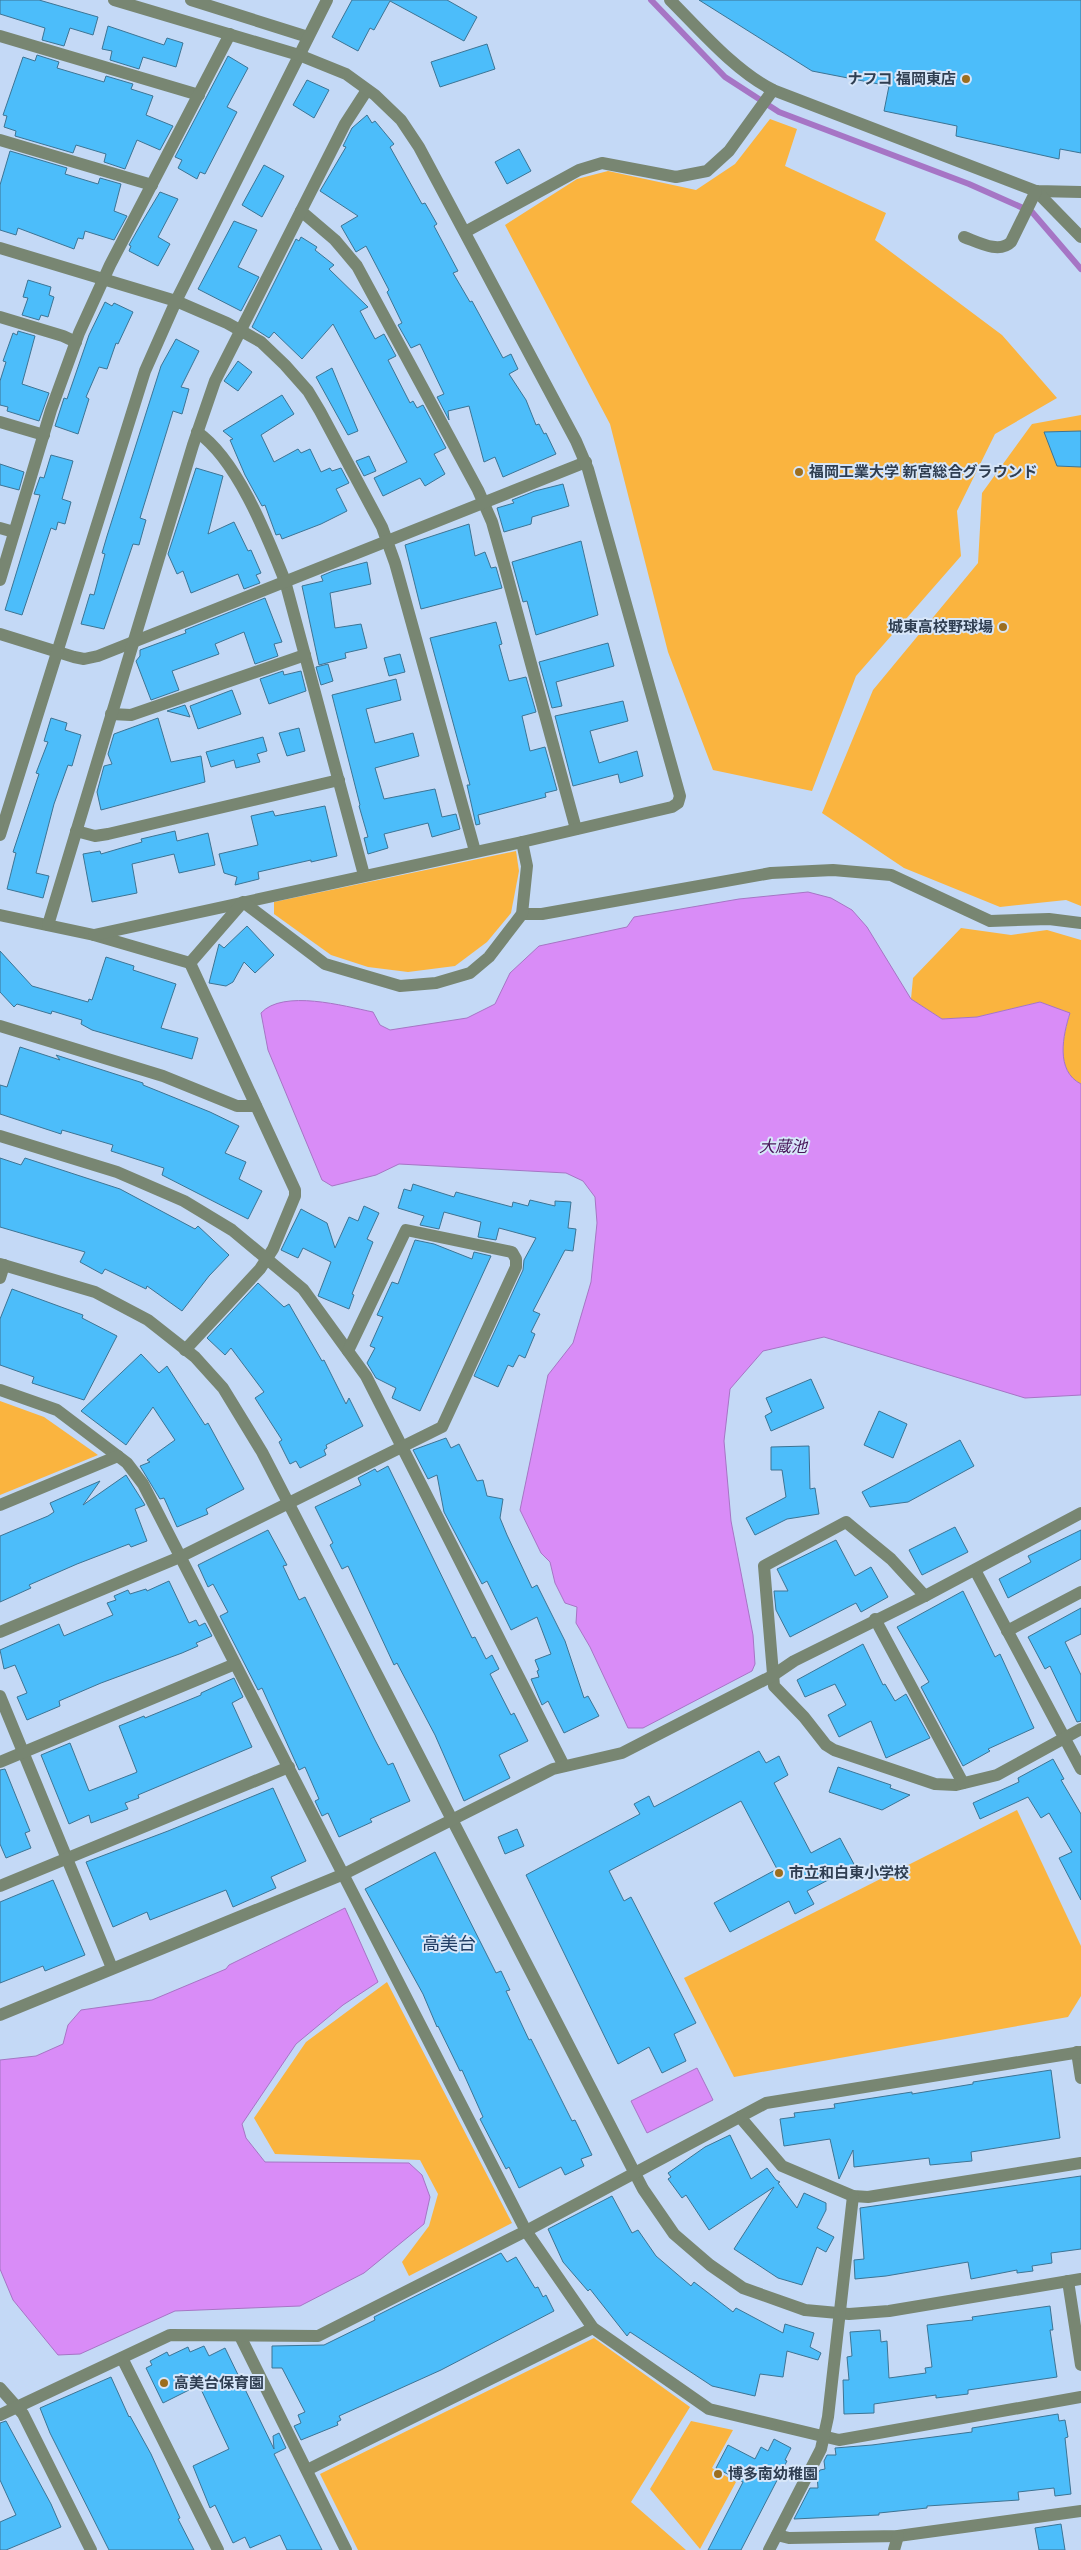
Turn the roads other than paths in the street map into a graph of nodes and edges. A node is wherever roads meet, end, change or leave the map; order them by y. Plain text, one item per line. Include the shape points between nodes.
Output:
1 (114, 0) edge
2 (191, 0) edge
3 (327, 0) edge
4 (670, 0) edge
5 (230, 34) junction
6 (0, 36) edge
7 (308, 37) junction
8 (299, 55) junction
9 (367, 90) junction
10 (773, 90) junction
11 (199, 95) junction
12 (0, 140) edge
13 (152, 185) junction
14 (1036, 191) junction
15 (1081, 192) edge
16 (301, 210) junction
17 (465, 232) junction
18 (964, 237) dead end
19 (1081, 237) edge
20 (0, 248) edge
21 (104, 279) junction
22 (176, 301) junction
23 (0, 317) edge
24 (240, 330) junction
25 (76, 342) junction
26 (0, 422) edge
27 (197, 432) junction
28 (44, 435) junction
29 (586, 462) junction
30 (484, 503) junction
31 (0, 528) edge
32 (14, 532) junction
33 (387, 541) junction
34 (0, 580) edge
35 (285, 581) junction
36 (0, 634) edge
37 (133, 641) junction
38 (56, 652) junction
39 (305, 655) junction
40 (112, 714) junction
41 (338, 780) junction
42 (576, 829) junction
43 (76, 831) junction
44 (0, 835) edge
45 (522, 842) junction
46 (475, 851) junction
47 (364, 875) junction
48 (243, 902) junction
49 (522, 914) junction
50 (0, 915) edge
51 (1081, 924) edge
52 (48, 925) junction
53 (94, 935) junction
54 (190, 963) junction
55 (0, 1026) edge
56 (256, 1106) junction
57 (0, 1136) edge
58 (267, 1258) junction
59 (2, 1264) edge
60 (0, 1278) edge
61 (185, 1350) junction
62 (348, 1351) junction
63 (0, 1390) edge
64 (402, 1446) junction
65 (118, 1456) junction
66 (289, 1503) junction
67 (0, 1505) edge
68 (1081, 1513) edge
69 (180, 1557) junction
70 (974, 1570) junction
71 (1081, 1592) edge
72 (925, 1596) junction
73 (875, 1620) junction
74 (1007, 1631) junction
75 (0, 1632) edge
76 (236, 1664) junction
77 (772, 1676) junction
78 (0, 1696) edge
79 (1081, 1729) edge
80 (1064, 1738) junction
81 (23, 1752) junction
82 (0, 1762) edge
83 (564, 1766) junction
84 (289, 1767) junction
85 (1081, 1769) edge
86 (962, 1783) junction
87 (452, 1818) junction
88 (67, 1859) junction
89 (344, 1874) junction
90 (0, 1886) edge
91 (112, 1968) junction
92 (0, 2015) edge
93 (1079, 2052) edge
94 (1081, 2078) edge
95 (740, 2116) junction
96 (1081, 2163) edge
97 (634, 2173) junction
98 (853, 2196) junction
99 (526, 2231) junction
100 (1081, 2279) edge
101 (1068, 2281) junction
102 (840, 2313) junction
103 (593, 2328) junction
104 (240, 2336) junction
105 (122, 2358) junction
106 (1081, 2365) edge
107 (0, 2388) edge
108 (1081, 2397) edge
109 (16, 2407) junction
110 (0, 2414) edge
111 (824, 2436) junction
112 (307, 2470) junction
113 (1081, 2511) edge
114 (777, 2535) junction
115 (898, 2536) junction
116 (91, 2550) edge
117 (218, 2550) edge
118 (346, 2550) edge
119 (769, 2550) edge
120 (894, 2550) edge

1 - 5 street
2 - 7 street
3 - 7 street
4 - 10 street via 726,54 762,85
5 - 8 street
5 - 11 street
6 - 11 street
7 - 8 street
8 - 9 street via 346,74
8 - 22 street
9 - 16 street via 345,124
9 - 17 street via 401,120
10 - 14 street
10 - 17 street via 729,151 707,171 676,176 602,163 579,170
11 - 13 street
12 - 13 street
13 - 21 street
14 - 15 street
14 - 18 street via 1006,247
14 - 19 street
16 - 24 street
16 - 30 street via 335,240 357,266
17 - 29 street
20 - 21 street
21 - 22 street
21 - 25 street
22 - 24 street
22 - 38 street via 145,371
23 - 25 street
24 - 27 street via 215,380
24 - 33 street via 261,342 308,391
25 - 28 street
26 - 28 street
27 - 35 street via 211,441 230,466
27 - 37 street
28 - 32 street
29 - 30 street
29 - 42 street via 680,796 672,807
30 - 33 street
30 - 42 street via 505,568
31 - 32 street
32 - 34 street
33 - 35 street
33 - 46 street
35 - 37 street
35 - 39 street
36 - 38 street
37 - 38 street via 84,659
37 - 40 street
38 - 44 street
39 - 40 street via 131,715
39 - 41 street
40 - 43 street
41 - 43 street via 108,834 96,836
41 - 47 street
42 - 45 street
43 - 52 street
45 - 46 street
45 - 49 street via 527,866
46 - 47 street
47 - 48 street
48 - 49 street via 325,964 400,986 436,983 470,973 488,957
48 - 53 street
48 - 54 street
49 - 51 street via 542,914 771,872 833,870 891,875 990,921 1049,919
50 - 52 street
52 - 53 street
53 - 54 street
54 - 56 street
55 - 56 street via 163,1076 237,1106
56 - 58 street via 295,1190
57 - 58 street via 117,1172 184,1201 232,1230
58 - 61 street
58 - 62 street via 303,1289
59 - 60 street
59 - 61 street via 96,1292 148,1320
61 - 66 street via 223,1388
62 - 64 street via 366,1376
62 - 64 street via 406,1230 512,1252 516,1267 442,1427
63 - 65 street via 58,1410
64 - 66 street
64 - 83 street
65 - 67 street
65 - 69 street via 143,1484
66 - 69 street
66 - 87 street
68 - 70 street
69 - 75 street
69 - 76 street
70 - 72 street
70 - 74 street
71 - 74 street
72 - 73 street
72 - 77 street via 890,1559 846,1522 764,1566
73 - 77 street via 794,1660
73 - 86 street
74 - 80 street
76 - 81 street
76 - 84 street
77 - 83 street via 622,1752
77 - 86 street via 774,1686 834,1750 935,1784
78 - 81 street
79 - 80 street
80 - 85 street
80 - 86 street via 997,1774
81 - 82 street
81 - 88 street
83 - 87 street via 553,1768 475,1810
84 - 88 street
84 - 89 street
87 - 89 street
87 - 97 street
88 - 90 street
88 - 91 street
89 - 91 street
89 - 99 street
91 - 92 street
93 - 94 street
93 - 95 street via 766,2103
95 - 97 street
95 - 98 street via 782,2166
96 - 98 street via 868,2197
97 - 99 street
97 - 102 street via 674,2234 743,2288 805,2310
98 - 102 street
99 - 103 street
99 - 104 street via 318,2336
100 - 101 street
101 - 102 street via 889,2312
101 - 106 street
102 - 111 street
103 - 111 street via 709,2409
103 - 112 street
104 - 105 street via 170,2335
104 - 112 street
105 - 109 street
105 - 117 street
107 - 109 street
108 - 111 street via 839,2440
109 - 110 street
109 - 116 street via 23,2414
111 - 114 street
112 - 118 street
113 - 115 street
114 - 115 street via 789,2538
114 - 119 street
115 - 120 street

